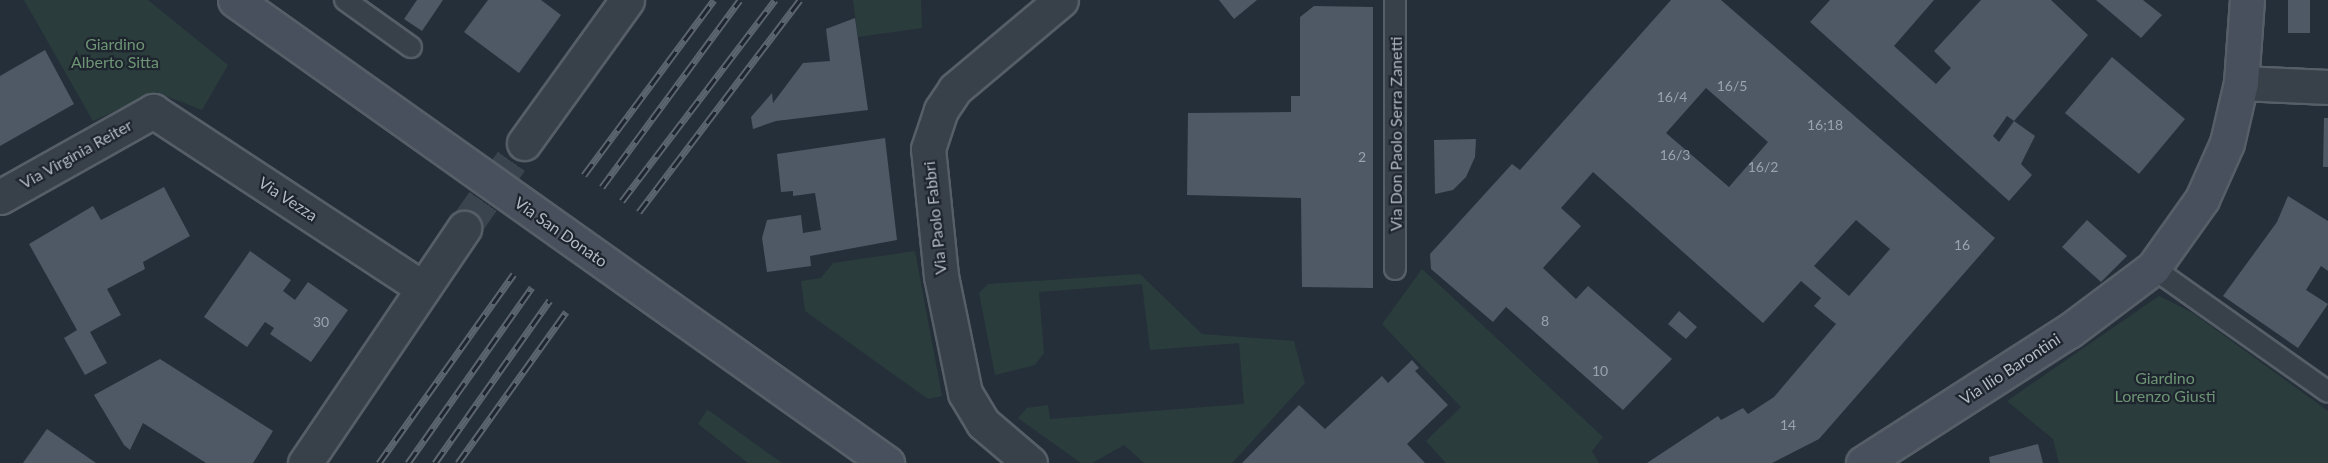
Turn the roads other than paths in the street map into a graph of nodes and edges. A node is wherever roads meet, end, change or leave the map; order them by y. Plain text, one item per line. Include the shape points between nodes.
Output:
1 (235, 0) edge
2 (345, 0) edge
3 (627, 0) edge
4 (1061, 0) edge
5 (1395, 0) edge
6 (2247, 0) edge
7 (411, 47) dead end
8 (2241, 83) junction
9 (2328, 87) edge
10 (153, 111) joint
11 (524, 143) tunnel mouth
12 (0, 197) edge
13 (464, 228) tunnel mouth
14 (2153, 268) junction
15 (1395, 269) dead end
16 (422, 288) junction
17 (2328, 393) edge
18 (305, 463) edge
19 (887, 463) edge
20 (1030, 463) edge
21 (1863, 463) edge

1 - 19 main road, Via San Donato, bridge
2 - 7 lane
3 - 11 street
4 - 20 street, Via Paolo Fabbri via 955,89 941,110 928,149 939,264 965,393 982,423
5 - 15 lane, Via Don Paolo Serra Zanetti
6 - 8 main road, Via Ilio Barontini
8 - 9 street
8 - 14 main road, Via Ilio Barontini via 2217,171 2187,225
10 - 12 street, Via Virginia Reiter
10 - 16 street, Via Vezza
13 - 16 street
14 - 17 lane
14 - 21 main road, Via Ilio Barontini via 2069,331
16 - 18 street

